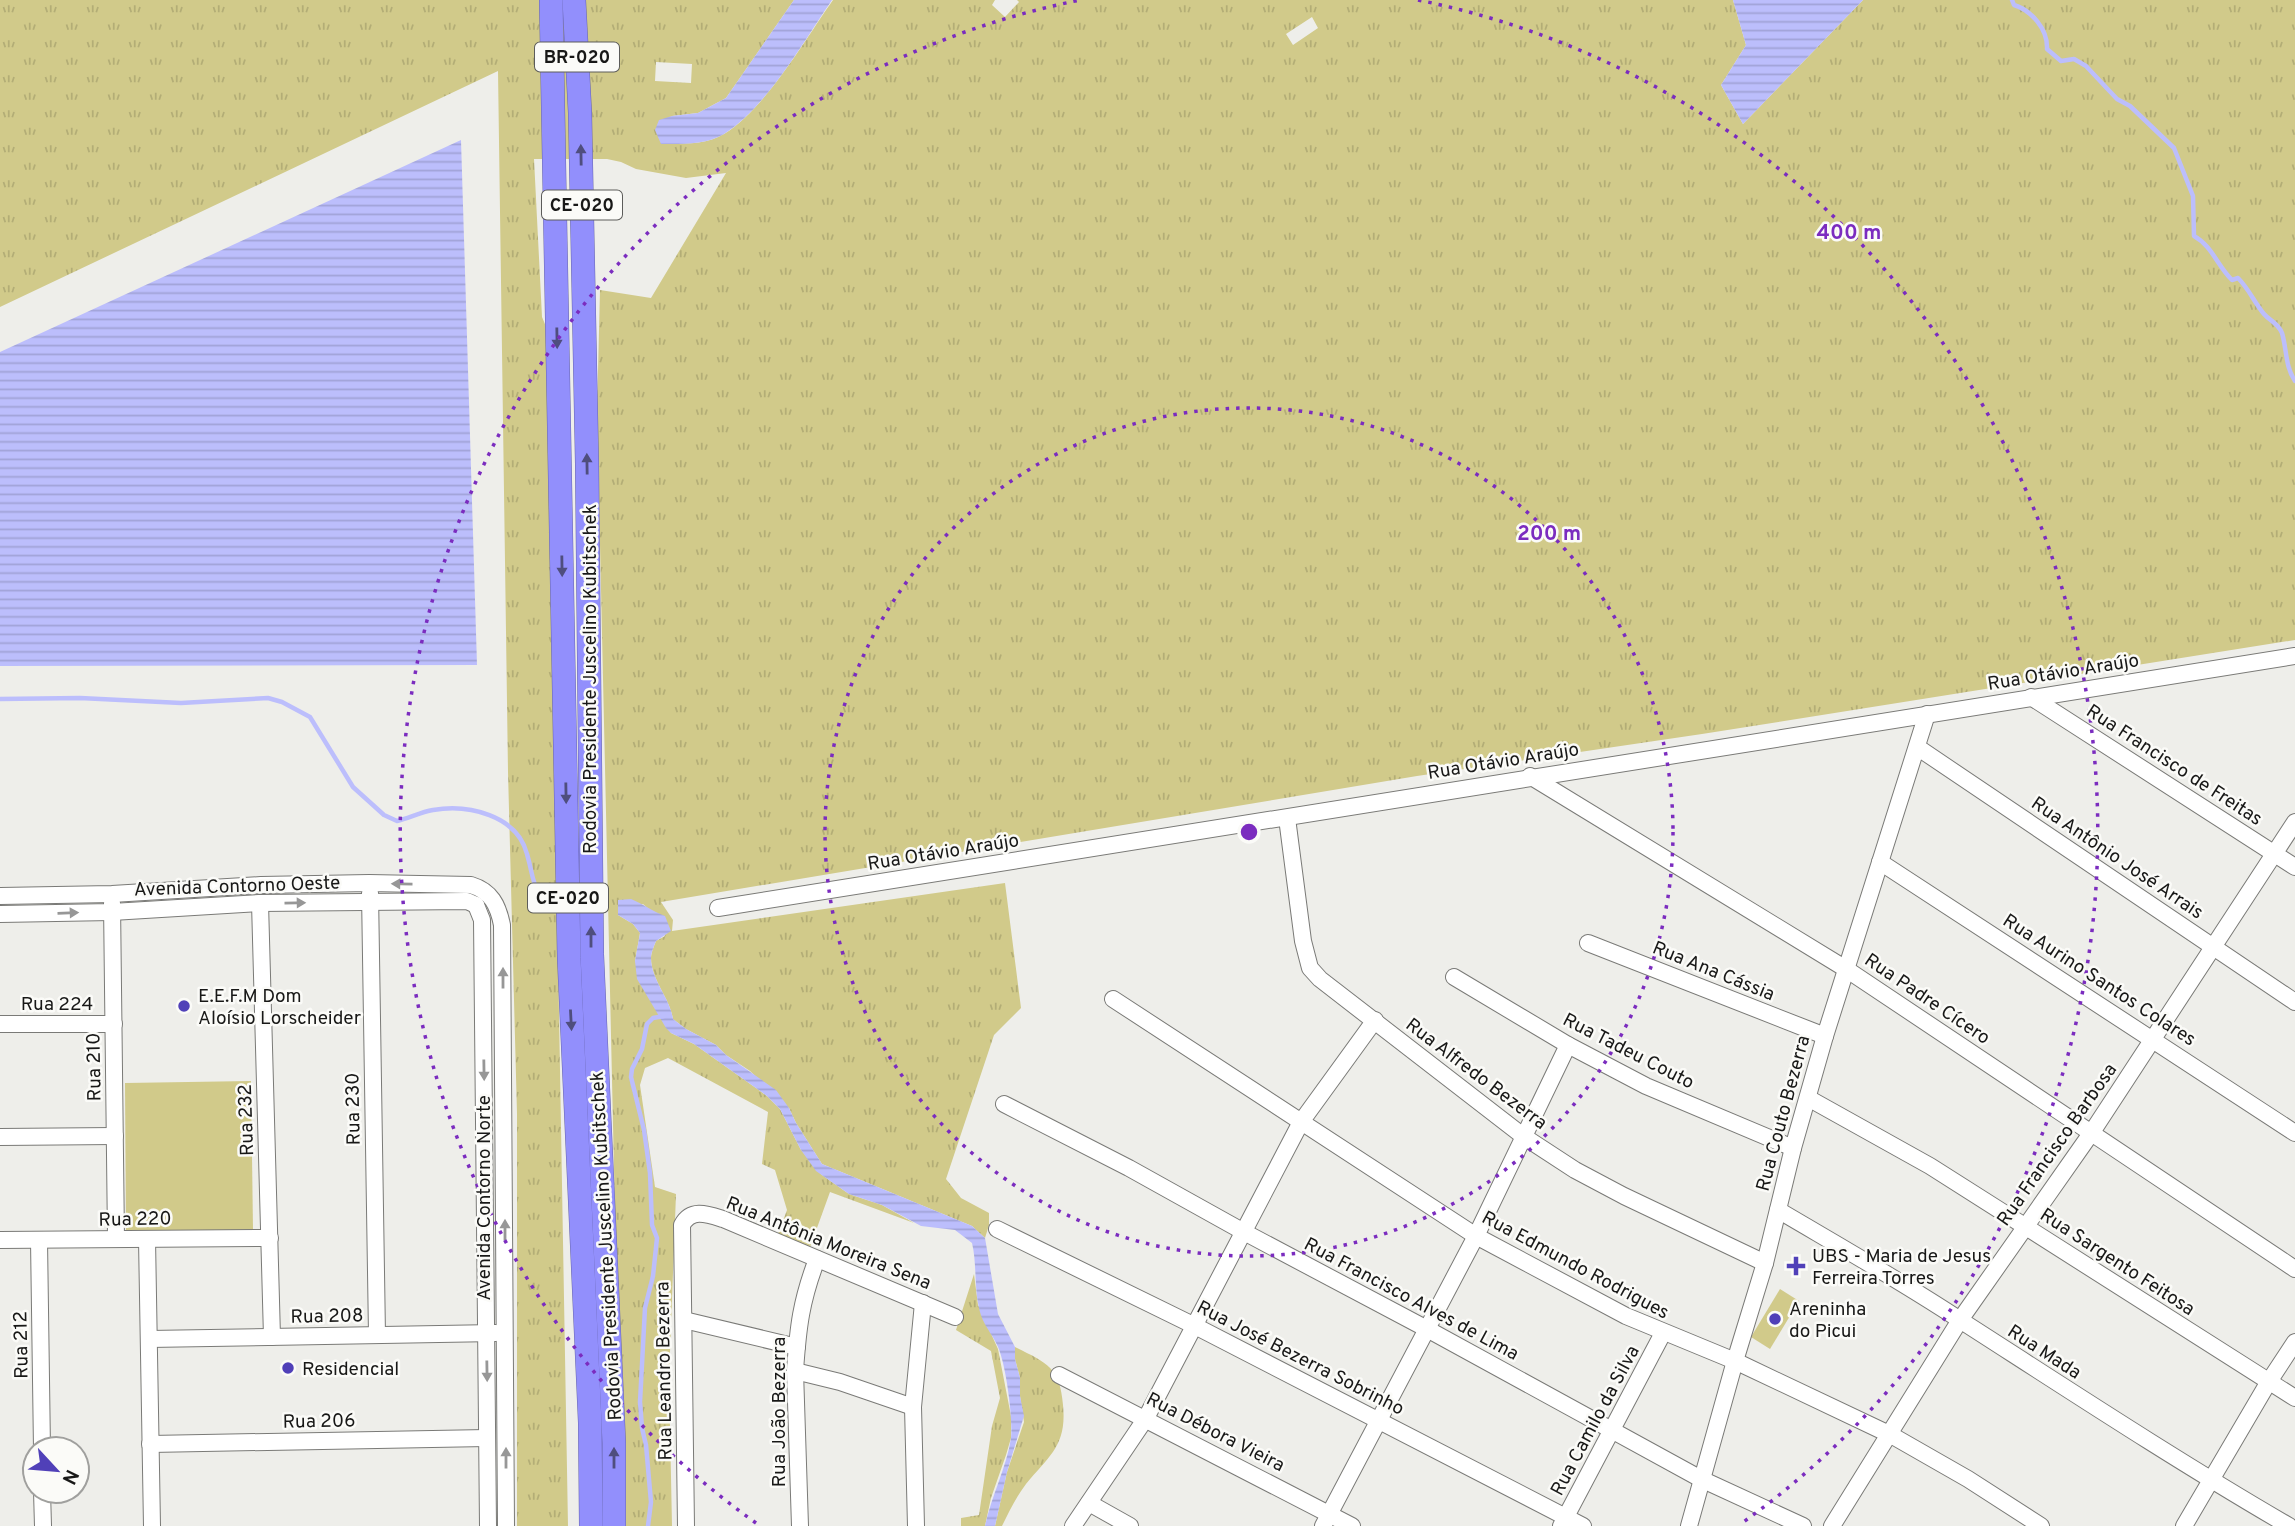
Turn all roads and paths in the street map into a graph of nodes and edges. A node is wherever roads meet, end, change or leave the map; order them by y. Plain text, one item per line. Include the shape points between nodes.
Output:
1 (535, 0) edge
2 (551, 0) edge
3 (574, 0) edge
4 (590, 0) edge
5 (552, 87) junction
6 (580, 113) junction
7 (2295, 656) edge
8 (2031, 697) junction
9 (1927, 714) junction
10 (1917, 747) junction
11 (1530, 776) junction
12 (1287, 818) junction
13 (2295, 822) edge
14 (2275, 853) junction
15 (1880, 862) junction
16 (2295, 867) edge
17 (369, 883) junction
18 (112, 894) junction
19 (0, 896) edge
20 (491, 896) junction
21 (370, 902) junction
22 (260, 903) junction
23 (475, 905) junction
24 (718, 908) dead end
25 (112, 912) junction
26 (0, 914) edge
27 (1588, 943) dead end
28 (2213, 948) junction
29 (1846, 969) junction
30 (1454, 977) dead end
31 (1113, 999) dead end
32 (2295, 1002) edge
33 (1375, 1020) junction
34 (0, 1024) edge
35 (114, 1024) junction
36 (1825, 1036) junction
37 (2153, 1038) junction
38 (1568, 1045) junction
39 (1808, 1098) junction
40 (1004, 1104) dead end
41 (1301, 1122) junction
42 (2092, 1132) junction
43 (2295, 1133) edge
44 (115, 1136) junction
45 (1523, 1136) junction
46 (0, 1137) edge
47 (1793, 1148) junction
48 (1779, 1210) junction
49 (686, 1217) joint
50 (2025, 1226) junction
51 (997, 1229) dead end
52 (1244, 1232) junction
53 (1476, 1236) junction
54 (270, 1238) junction
55 (116, 1239) junction
56 (146, 1239) junction
57 (0, 1240) edge
58 (39, 1240) junction
59 (817, 1259) junction
60 (1765, 1263) junction
61 (2295, 1269) edge
62 (923, 1303) junction
63 (955, 1317) dead end
64 (684, 1320) junction
65 (1960, 1320) junction
66 (1195, 1326) junction
67 (1427, 1329) junction
68 (486, 1333) junction
69 (505, 1333) junction
70 (1663, 1333) junction
71 (377, 1335) junction
72 (272, 1337) junction
73 (149, 1339) junction
74 (2295, 1342) edge
75 (797, 1347) junction
76 (1735, 1361) junction
77 (795, 1371) junction
78 (1059, 1374) dead end
79 (2268, 1383) junction
80 (2295, 1398) edge
81 (913, 1407) junction
82 (1146, 1418) junction
83 (1380, 1420) junction
84 (1613, 1430) junction
85 (42, 1435) edge
86 (1891, 1435) junction
87 (488, 1438) junction
88 (150, 1444) junction
89 (1701, 1479) junction
90 (2211, 1481) junction
91 (488, 1497) junction
92 (506, 1497) junction
93 (1089, 1503) junction
94 (42, 1505) edge
95 (1327, 1520) edge
96 (1564, 1521) edge
97 (43, 1526) edge
98 (152, 1526) edge
99 (488, 1526) edge
100 (506, 1526) edge
101 (591, 1526) edge
102 (614, 1526) edge
103 (686, 1526) edge
104 (800, 1526) edge
105 (916, 1526) edge
106 (1073, 1526) edge
107 (1130, 1526) edge
108 (1352, 1526) edge
109 (1583, 1526) edge
110 (1689, 1526) edge
111 (1802, 1526) edge
112 (1832, 1526) edge
113 (2041, 1526) edge
114 (2184, 1526) edge
115 (2289, 1526) edge

1 - 5 highway via 541,52
2 - 5 highway, Rodovia Presidente Juscelino Kubitschek / BR-020
3 - 6 highway, Rodovia Presidente Juscelino Kubitschek / BR-020
4 - 6 highway
5 -> 101 highway, Rodovia Presidente Juscelino Kubitschek / CE-020 via 569,958
102 -> 6 highway, Rodovia Presidente Juscelino Kubitschek / CE-020 via 592,954
7 - 8 street, Rua Otávio Araújo
8 - 9 street, Rua Otávio Araújo
8 - 14 street, Rua Francisco de Freitas
9 - 10 street, Rua Couto Bezerra
9 - 11 street, Rua Otávio Araújo
10 - 15 street, Rua Couto Bezerra
10 - 28 street, Rua Antônio José Arrais
11 - 12 street, Rua Otávio Araújo
11 - 29 street, Rua Padre Cícero
12 - 24 street, Rua Otávio Araújo
12 - 33 street, Rua Alfredo Bezerra via 1310,968
13 - 14 street, Rua Francisco Barbosa
14 - 16 street, Rua Francisco de Freitas
14 - 28 street, Rua Francisco Barbosa
15 - 29 street, Rua Couto Bezerra
15 - 37 street, Rua Aurino Santos Colares
17 - 18 street, Avenida Contorno Oeste
20 -> 17 street, Avenida Contorno Oeste via 471,885
17 - 21 street, Rua 230
18 - 19 street, Avenida Contorno Oeste
18 - 25 street, Rua 210
20 - 23 street
69 -> 20 street, Avenida Contorno Norte via 502,925
22 -> 21 street, Avenida Contorno Oeste
21 - 23 street, Avenida Contorno Oeste via 467,901
21 - 71 street, Rua 230
22 - 25 street, Avenida Contorno Oeste
22 - 54 street, Rua 232
23 -> 68 street, Avenida Contorno Norte via 482,920
26 -> 25 street, Avenida Contorno Oeste
25 - 35 street, Rua 210
27 - 36 street, Rua Ana Cássia
28 - 32 street, Rua Antônio José Arrais
28 - 37 street, Rua Francisco Barbosa
29 - 36 street, Rua Couto Bezerra
29 - 42 street, Rua Padre Cícero
30 - 38 street, Rua Tadeu Couto
31 - 41 street, Rua Edmundo Rodrigues
33 - 41 street
33 - 45 street, Rua Alfredo Bezerra
34 - 35 street, Rua 224
35 - 44 street, Rua 210
36 - 39 street, Rua Couto Bezerra
37 - 42 street, Rua Francisco Barbosa
37 - 43 street, Rua Aurino Santos Colares
38 - 45 street
38 - 47 street, Rua Tadeu Couto via 1646,1086
39 - 47 street, Rua Couto Bezerra
39 - 50 street, Rua Sargento Feitosa
40 - 52 street, Rua Francisco Alves de Lima
41 - 52 street
41 - 53 street, Rua Edmundo Rodrigues
42 - 50 street, Rua Francisco Barbosa
42 - 61 street, Rua Padre Cícero
44 - 46 street
44 - 55 street, Rua 210
45 - 53 street
45 - 60 street, Rua Alfredo Bezerra via 1575,1170
47 - 48 street, Rua Couto Bezerra
48 - 60 street, Rua Couto Bezerra
48 - 65 street, Rua Mada
49 - 59 street, Rua Antônia Moreira Sena via 715,1217
49 - 64 street, Rua Leandro Bezerra via 682,1226
50 - 65 street, Rua Francisco Barbosa
50 - 79 street, Rua Sargento Feitosa
51 - 66 street, Rua José Bezerra Sobrinho
52 - 66 street
52 - 67 street, Rua Francisco Alves de Lima
53 - 67 street
53 - 70 street, Rua Edmundo Rodrigues
54 - 56 street, Rua 220
54 - 72 street, Rua 232
55 - 56 street, Rua 220
55 - 58 street, Rua 220
56 - 73 street
57 - 58 street, Rua 220
58 - 85 street, Rua 212
59 - 62 street, Rua Antônia Moreira Sena
59 - 75 street, Rua João Bezerra via 803,1295
60 - 76 street, Rua Couto Bezerra
62 - 63 street, Rua Antônia Moreira Sena
62 - 81 street
64 - 75 street
64 - 103 street, Rua Leandro Bezerra
65 - 86 street, Rua Francisco Barbosa
65 - 90 street, Rua Mada
66 - 82 street
66 - 83 street, Rua José Bezerra Sobrinho
67 - 83 street
67 - 84 street, Rua Francisco Alves de Lima
68 - 69 street, Rua 208
68 - 71 street, Rua 208
68 -> 87 street, Avenida Contorno Norte
92 -> 69 street, Avenida Contorno Norte
70 - 76 street, Rua Edmundo Rodrigues
70 - 84 street, Rua Camilo da Silva
71 - 72 street, Rua 208
72 - 73 street, Rua 208
73 - 88 street
74 - 79 street
75 - 77 street, Rua João Bezerra
76 - 86 street, Rua Edmundo Rodrigues
76 - 89 street, Rua Couto Bezerra
77 - 81 street
77 - 104 street, Rua João Bezerra
78 - 82 street, Rua Débora Vieira
79 - 80 street, Rua Sargento Feitosa
79 - 90 street
81 - 105 street
82 - 93 street
82 - 95 street, Rua Débora Vieira
83 - 95 street
83 - 96 street, Rua José Bezerra Sobrinho
84 - 89 street, Rua Francisco Alves de Lima
84 - 96 street, Rua Camilo da Silva
86 - 112 street, Rua Francisco Barbosa
86 - 113 street, Rua Edmundo Rodrigues
87 - 88 street, Rua 206
87 - 91 street, Avenida Contorno Norte
88 - 98 street
89 - 110 street, Rua Couto Bezerra
89 - 111 street, Rua Francisco Alves de Lima
90 - 114 street
90 - 115 street, Rua Mada
91 - 92 street
91 - 99 street, Avenida Contorno Norte
92 - 100 street, Avenida Contorno Norte
93 - 106 street
93 - 107 street
94 - 97 street
95 - 108 street, Rua Débora Vieira
96 - 109 street, Rua José Bezerra Sobrinho

